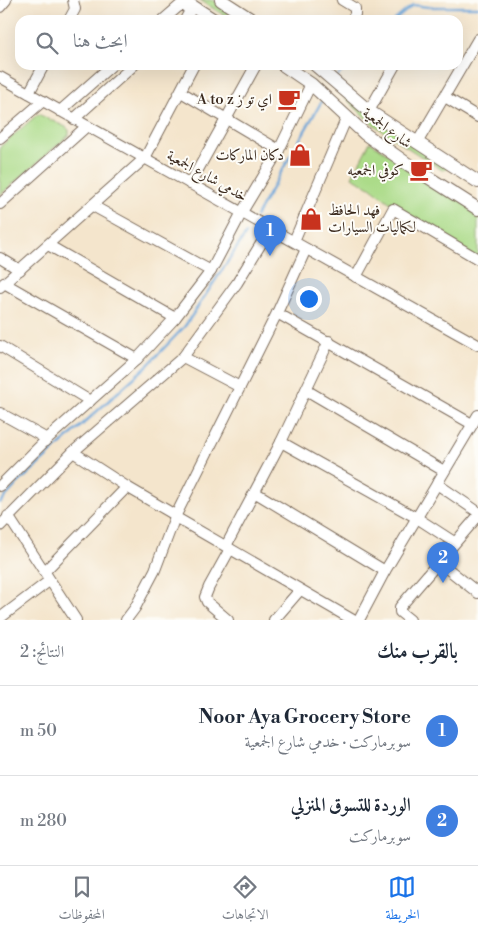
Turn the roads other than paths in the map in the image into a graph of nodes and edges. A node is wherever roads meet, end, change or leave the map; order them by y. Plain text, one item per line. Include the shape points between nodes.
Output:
1 (6, 0) edge
2 (73, 0) edge
3 (220, 0) edge
4 (342, 0) edge
5 (181, 3) edge
6 (0, 7) edge
7 (197, 9) junction
8 (72, 15) edge
9 (168, 15) edge
10 (189, 15) edge
11 (190, 15) edge
12 (206, 15) edge
13 (244, 15) edge
14 (355, 15) edge
15 (478, 39) edge
16 (463, 66) edge
17 (41, 70) edge
18 (106, 70) edge
19 (128, 70) edge
20 (191, 70) edge
21 (253, 70) edge
22 (290, 70) edge
23 (324, 70) edge
24 (392, 70) edge
25 (461, 70) edge
26 (0, 77) edge
27 (311, 84) junction
28 (180, 92) junction
29 (29, 93) junction
30 (446, 97) junction
31 (43, 101) junction
32 (369, 110) junction
33 (60, 111) junction
34 (347, 117) junction
35 (478, 117) edge
36 (74, 119) junction
37 (227, 119) junction
38 (87, 126) junction
39 (0, 138) edge
40 (417, 143) junction
41 (279, 150) junction
42 (145, 158) junction
43 (449, 164) junction
44 (475, 180) edge
45 (436, 181) junction
46 (190, 184) junction
47 (460, 197) junction
48 (0, 204) edge
49 (93, 206) junction
50 (478, 209) edge
51 (242, 212) junction
52 (270, 229) junction
53 (294, 242) junction
54 (48, 245) junction
55 (306, 249) junction
56 (0, 258) edge
57 (478, 260) edge
58 (20, 270) junction
59 (211, 271) junction
60 (356, 276) junction
61 (2, 285) edge
62 (277, 313) junction
63 (175, 318) junction
64 (328, 341) junction
65 (478, 345) edge
66 (0, 346) edge
67 (183, 357) junction
68 (137, 359) junction
69 (240, 387) junction
70 (306, 390) junction
71 (90, 401) junction
72 (0, 413) edge
73 (475, 420) edge
74 (47, 439) junction
75 (281, 442) junction
76 (73, 452) junction
77 (444, 471) junction
78 (437, 484) junction
79 (0, 486) edge
80 (127, 487) junction
81 (256, 493) junction
82 (478, 514) edge
83 (8, 516) junction
84 (175, 516) junction
85 (417, 518) junction
86 (0, 526) edge
87 (454, 542) junction
88 (228, 547) junction
89 (438, 561) junction
90 (385, 571) junction
91 (47, 576) junction
92 (300, 590) junction
93 (478, 592) edge
94 (0, 618) edge
95 (72, 619) edge
96 (126, 620) edge
97 (227, 620) edge
98 (274, 620) edge
99 (354, 620) edge
100 (360, 620) edge
101 (410, 620) edge

1 - 6 street
2 - 8 street via 75,9
3 - 13 main road
4 - 14 street via 355,8
5 - 7 main road
5 - 9 street
5 - 10 street via 189,8
7 - 11 street
7 - 12 main road
15 - 16 street
17 - 29 street
18 - 33 street
19 - 36 street
20 - 28 street
21 - 37 street
22 - 27 main road, شارع الجمعية
23 - 32 main road, شارع الجمعية
24 - 32 street
25 - 30 street
26 - 29 street, خدمي شارع الجمعية
27 - 34 main road, شارع الجمعية
27 - 41 street
28 - 37 street
28 - 42 street
29 - 31 street, خدمي شارع الجمعية
30 - 35 street
30 - 40 street
31 - 33 street, خدمي شارع الجمعية
31 - 39 street
32 - 40 main road, شارع الجمعية
33 - 36 street, خدمي شارع الجمعية
34 - 45 main road, شارع الجمعية via 365,134
34 - 53 street
36 - 38 street, خدمي شارع الجمعية
37 - 41 street
37 - 46 street
38 - 42 street, خدمي شارع الجمعية
38 - 48 street
40 - 43 main road, شارع الجمعية
41 - 51 street
42 - 46 street, خدمي شارع الجمعية
42 - 49 street
43 - 44 main road, شارع الجمعية
43 - 45 main road via 446,176
44 - 47 main road via 461,185
45 - 47 main road, شارع الجمعية
46 - 51 street, خدمي شارع الجمعية
47 - 50 main road, شارع الجمعية
49 - 54 street
49 - 59 street
51 - 52 street, خدمي شارع الجمعية
51 - 59 street
52 - 53 street, خدمي شارع الجمعية
52 - 67 street via 237,283
53 - 55 street, خدمي شارع الجمعية
54 - 58 street
54 - 63 street
55 - 60 street, خدمي شارع الجمعية
55 - 62 street
56 - 58 street
57 - 60 street via 393,208
58 - 61 street
59 - 63 street
60 - 65 street, خدمي شارع الجمعية
61 - 68 street
62 - 64 street
62 - 69 street
63 - 68 street
64 - 70 street
64 - 73 street
66 - 71 street
67 - 69 street
67 - 76 street
68 - 71 street
69 - 84 street
70 - 75 street
70 - 77 street
71 - 74 street
72 - 74 street
73 - 77 street
74 - 79 street
75 - 81 street
75 - 85 street
76 - 80 street
76 - 83 street
77 - 78 street
78 - 82 street
78 - 85 street
80 - 84 street
80 - 91 street
81 - 88 street
81 - 90 street
82 - 87 street
83 - 86 street
83 - 91 street
84 - 88 street
84 - 96 street via 155,570
85 - 87 street
85 - 90 street
87 - 89 street
88 - 92 street
88 - 97 street via 205,597
89 - 93 street
89 - 101 street via 400,607 400,612
90 - 100 street
91 - 94 street
91 - 95 street
92 - 98 street
92 - 99 street

